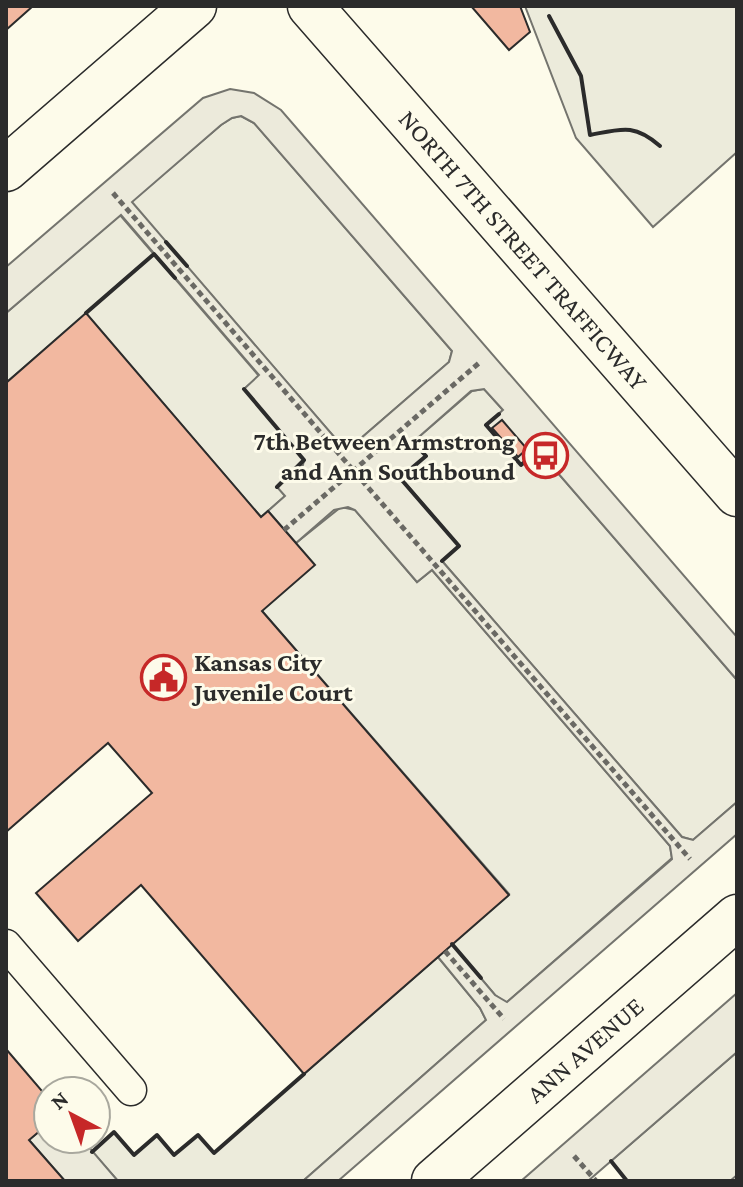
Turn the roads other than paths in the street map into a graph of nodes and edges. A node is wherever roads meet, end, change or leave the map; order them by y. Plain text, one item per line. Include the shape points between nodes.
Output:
1 (194, 6) edge
2 (310, 6) edge
3 (6, 169) edge
4 (737, 494) edge
5 (737, 917) edge
6 (6, 945) edge
7 (131, 1090) dead end
8 (434, 1181) edge

1 - 3 street
2 - 4 street, NORTH 7TH STREET TRAFFICWAY
5 - 8 street, ANN AVENUE
6 - 7 lane

